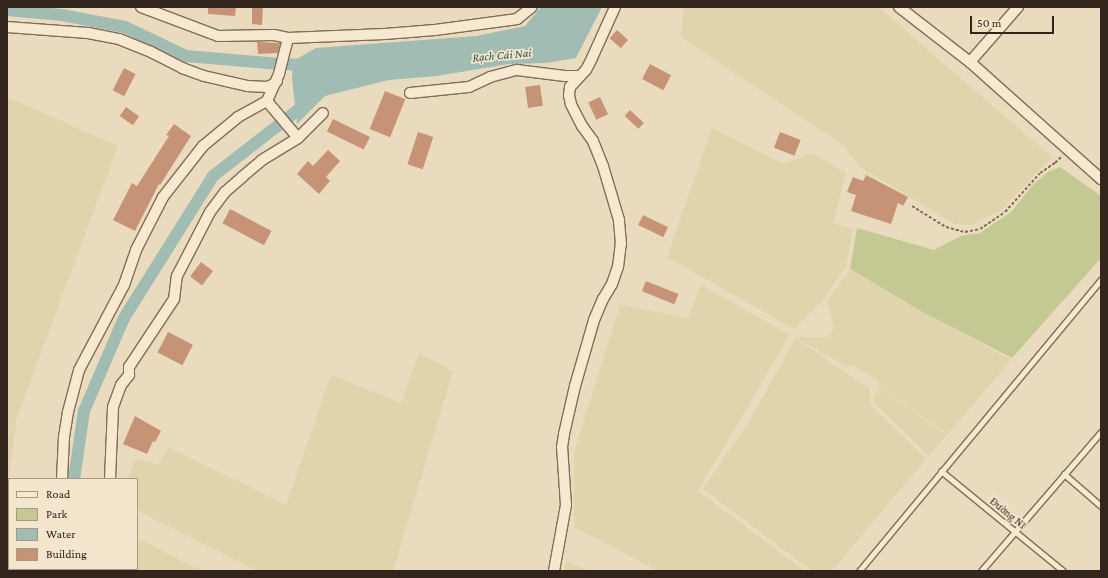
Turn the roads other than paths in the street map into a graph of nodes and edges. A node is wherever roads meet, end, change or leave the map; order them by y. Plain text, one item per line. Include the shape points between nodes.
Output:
1 (141, 7) edge
2 (532, 7) edge
3 (615, 7) edge
4 (899, 7) edge
5 (1018, 7) edge
6 (7, 27) edge
7 (288, 38) junction
8 (970, 62) junction
9 (579, 76) junction
10 (278, 78) junction
11 (410, 93) dead end
12 (270, 103) junction
13 (323, 113) dead end
14 (297, 136) junction
15 (1101, 179) edge
16 (1101, 279) edge
17 (1101, 432) edge
18 (941, 471) junction
19 (1064, 474) junction
20 (62, 478) edge
21 (110, 478) edge
22 (1101, 506) edge
23 (1016, 531) junction
24 (554, 571) edge
25 (859, 571) edge
26 (981, 571) edge
27 (1063, 571) edge

1 - 7 street via 218,36 274,35
2 - 7 street via 517,19 435,30
3 - 9 street via 586,70
4 - 8 street
5 - 8 street
6 - 10 street via 88,33 119,39 182,68 247,86 266,87 274,84
7 - 10 street
8 - 15 street
9 - 11 street via 517,70 490,77 469,87
9 - 24 street via 570,87 571,104 593,141 603,166 619,220 621,244 618,267 612,284 594,320 564,434 562,447 566,505
10 - 12 street
12 - 14 street
12 - 20 street via 238,117 203,146 163,197 136,250 124,285 79,370 64,437
13 - 14 street
14 - 21 street via 262,160 225,192 196,236 177,276 174,299 129,367 129,375 122,385 114,407
16 - 18 lane
17 - 19 lane
18 - 23 lane, Đường N1
18 - 25 lane
19 - 22 lane
19 - 23 lane
23 - 26 lane
23 - 27 lane, Đường N1

